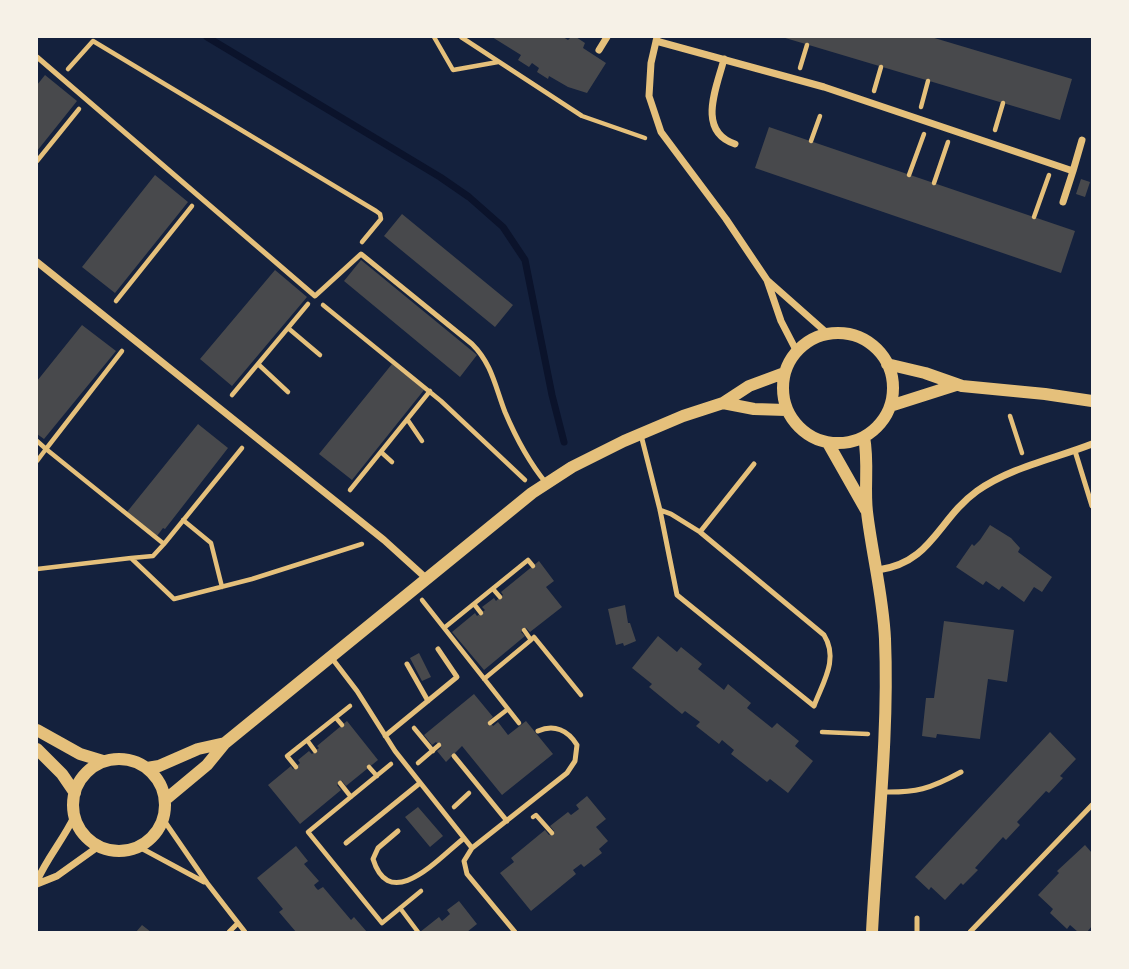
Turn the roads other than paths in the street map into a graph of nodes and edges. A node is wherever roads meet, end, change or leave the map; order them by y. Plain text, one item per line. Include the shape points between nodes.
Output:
1 (607, 37) edge
2 (657, 39) edge
3 (599, 50) dead end
4 (37, 57) edge
5 (724, 59) junction
6 (1082, 140) dead end
7 (735, 144) dead end
8 (1073, 171) junction
9 (1063, 202) dead end
10 (37, 262) edge
11 (767, 280) junction
12 (828, 334) junction
13 (797, 352) junction
14 (887, 364) junction
15 (784, 373) junction
16 (956, 385) junction
17 (1092, 401) edge
18 (723, 403) junction
19 (890, 406) junction
20 (786, 410) junction
21 (641, 433) junction
22 (864, 437) junction
23 (828, 443) junction
24 (1092, 444) edge
25 (1075, 450) junction
26 (754, 464) dead end
27 (547, 483) junction
28 (1092, 506) edge
29 (660, 510) junction
30 (867, 510) junction
31 (701, 532) junction
32 (878, 570) junction
33 (427, 579) junction
34 (438, 649) dead end
35 (331, 657) junction
36 (407, 664) dead end
37 (428, 701) junction
38 (37, 730) edge
39 (538, 732) dead end
40 (385, 736) junction
41 (225, 743) junction
42 (37, 749) edge
43 (454, 756) dead end
44 (103, 761) junction
45 (147, 768) junction
46 (961, 772) dead end
47 (420, 783) junction
48 (881, 792) junction
49 (75, 793) junction
50 (165, 800) junction
51 (1092, 805) edge
52 (74, 817) junction
53 (163, 819) junction
54 (507, 821) junction
55 (398, 831) dead end
56 (463, 839) junction
57 (346, 843) dead end
58 (99, 846) junction
59 (139, 847) junction
60 (472, 848) junction
61 (37, 882) edge
62 (207, 883) junction
63 (917, 918) dead end
64 (238, 923) junction
65 (229, 932) edge
66 (245, 932) edge
67 (514, 932) edge
68 (872, 932) edge
69 (917, 932) edge
70 (970, 932) edge

1 - 3 street
2 - 5 street
2 - 11 street via 649,96 661,132
4 - 27 lane via 314,296 361,254 485,357 526,458
5 - 7 street via 711,113 720,136
5 - 8 street via 870,102
6 - 8 street
8 - 9 street
10 - 33 street
11 - 12 street
11 - 13 street
12 - 13 street
12 - 14 street via 856,336 872,344
13 - 15 street
14 - 16 street
14 - 19 street via 892,375
15 - 18 street
15 - 20 street
16 - 17 street
16 - 19 street
18 - 20 street via 754,410
18 - 21 street
19 - 22 street via 878,426
20 - 23 street via 811,437
21 - 27 street
21 - 29 lane
22 - 23 street
22 - 30 street
23 - 30 street
24 - 25 street
25 - 28 lane
25 - 32 street via 976,492 921,553
26 - 31 lane
27 - 33 street
29 - 31 lane
29 - 31 lane via 677,595 814,706 831,663 830,644
30 - 32 street
32 - 48 street via 885,640
33 - 35 street
34 - 37 lane via 457,677
35 - 40 lane
35 - 41 street
36 - 37 lane
37 - 40 lane
38 - 44 street
39 - 54 lane via 553,727 565,731 577,745 575,761 567,773
40 - 47 lane
41 - 45 street
41 - 50 street via 207,765
42 - 49 street
43 - 54 lane
44 - 45 street via 128,760
44 - 49 street via 86,770
45 - 50 street via 159,781
46 - 48 lane via 912,793
47 - 56 lane
47 - 57 lane
48 - 68 street
49 - 52 street
50 - 53 street
51 - 70 lane
52 - 58 street via 82,835
52 - 61 street
53 - 59 street via 152,838
53 - 62 lane
54 - 60 lane
55 - 56 lane via 378,848 373,859 377,872 397,884 410,881
56 - 60 lane
58 - 59 street via 115,850
58 - 61 street via 57,876
59 - 62 lane
60 - 67 lane via 464,861 467,874
62 - 64 lane
63 - 69 lane
64 - 65 lane
64 - 66 lane

